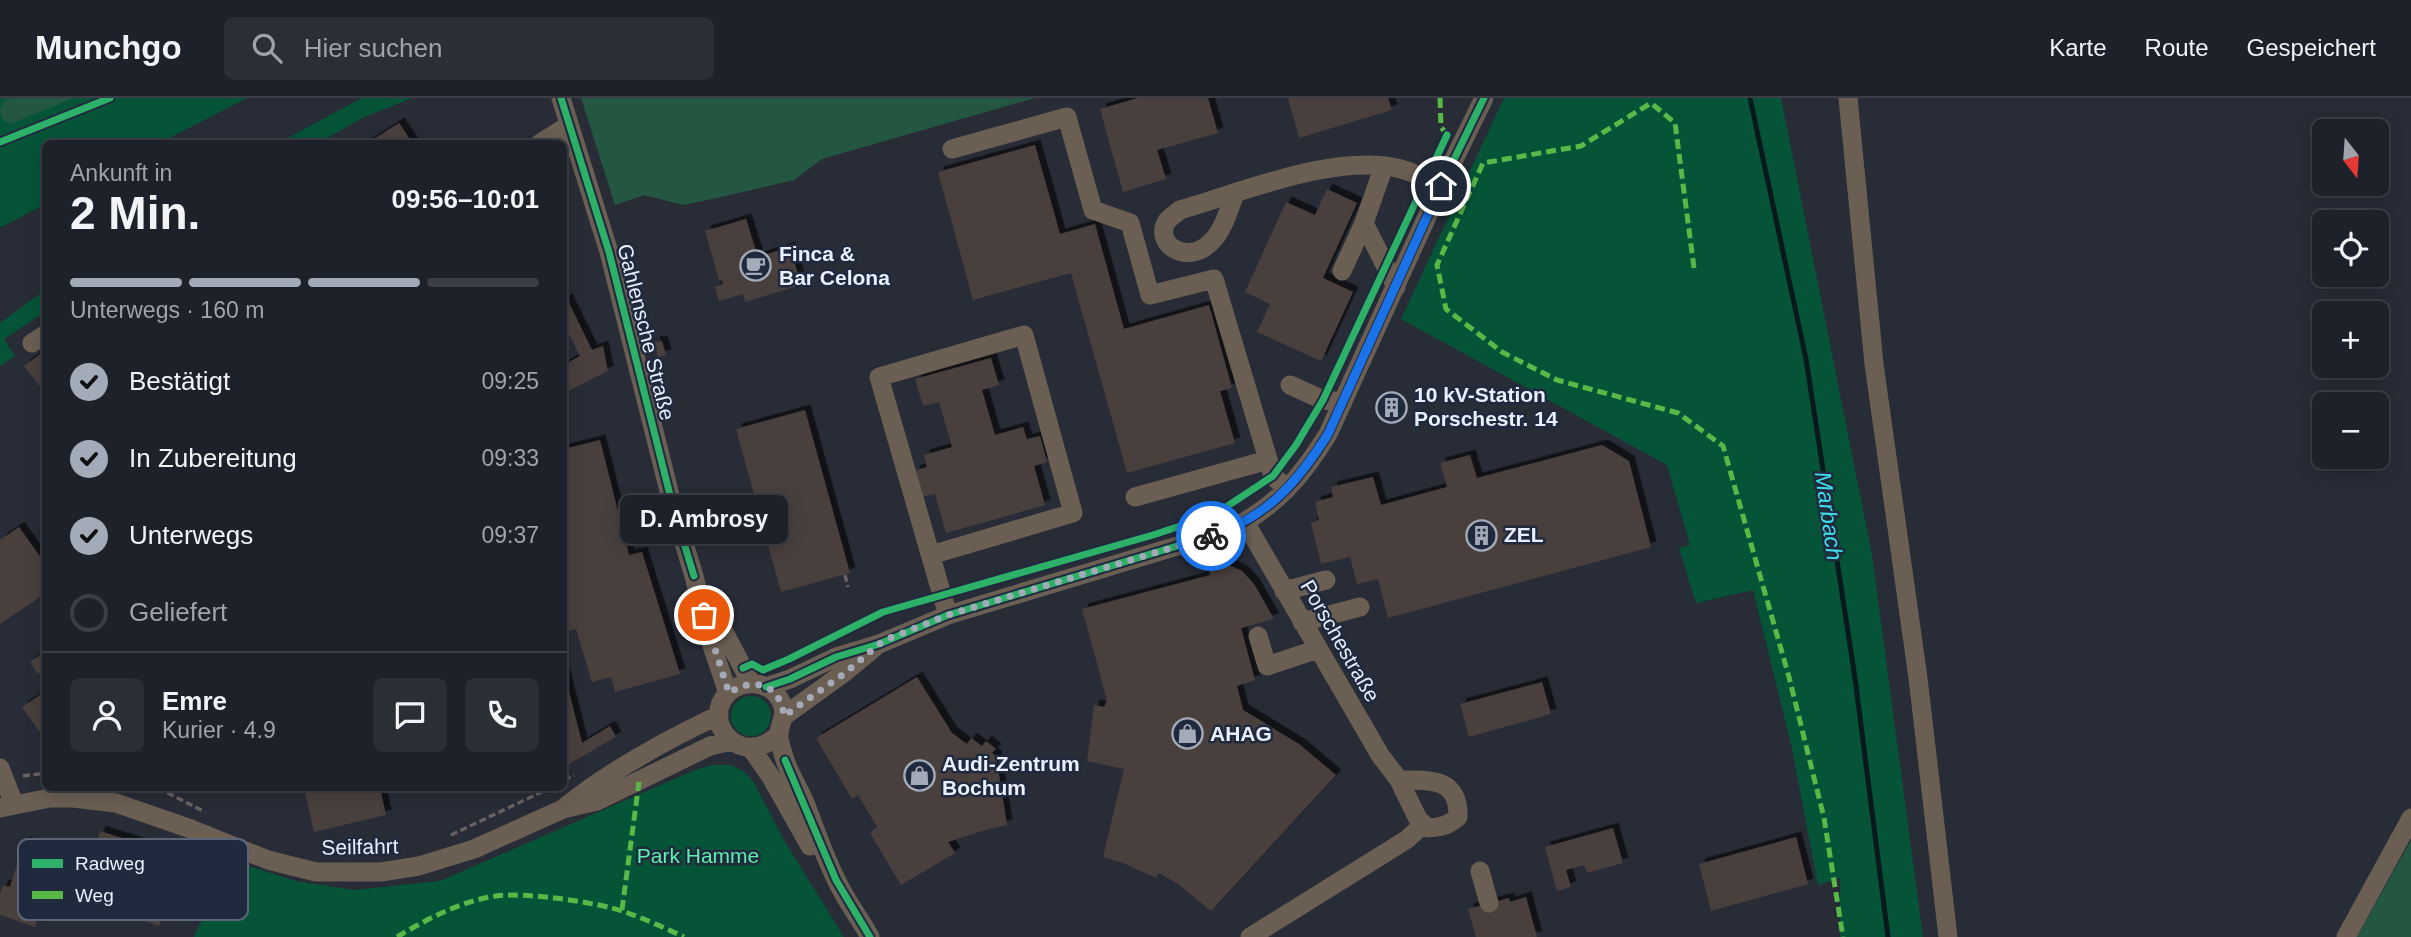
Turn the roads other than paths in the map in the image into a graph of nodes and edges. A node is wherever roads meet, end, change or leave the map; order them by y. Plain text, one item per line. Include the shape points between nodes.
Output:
1 (561, 98) edge
2 (1484, 98) edge
3 (1848, 98) edge
4 (569, 125) junction
5 (545, 140) edge
6 (952, 149) dead end
7 (1384, 166) junction
8 (1441, 186) junction
9 (1235, 194) dead end
10 (1364, 223) junction
11 (1342, 271) dead end
12 (1396, 287) junction
13 (1290, 386) dead end
14 (1343, 402) junction
15 (1268, 460) junction
16 (1287, 489) junction
17 (1135, 497) dead end
18 (1245, 522) junction
19 (930, 555) junction
20 (694, 576) junction
21 (1326, 580) dead end
22 (1284, 591) junction
23 (1360, 607) dead end
24 (948, 615) junction
25 (1302, 622) junction
26 (1258, 636) dead end
27 (879, 644) junction
28 (1318, 649) junction
29 (758, 685) junction
30 (729, 693) junction
31 (719, 715) junction
32 (781, 725) junction
33 (732, 741) junction
34 (751, 748) junction
35 (0, 768) edge
36 (1399, 780) junction
37 (119, 795) edge
38 (7, 806) edge
39 (563, 809) junction
40 (2411, 818) edge
41 (1423, 825) junction
42 (217, 839) edge
43 (248, 852) edge
44 (1480, 871) dead end
45 (836, 880) junction
46 (1489, 903) dead end
47 (870, 937) edge
48 (1250, 937) edge
49 (1948, 937) edge
50 (2346, 937) edge

1 - 4 street, Gahlensche Straße
2 - 8 street
3 - 49 street via 1874,364
4 - 5 street
4 - 20 street, Gahlensche Straße via 609,252
6 - 15 street via 1067,117 1093,210 1129,223 1150,295 1214,279
7 - 8 street
7 - 9 street via 1352,163
7 - 10 street
8 - 12 street
10 - 11 street
10 - 12 street
12 - 14 street
13 - 14 street via 1323,400
14 - 16 street via 1311,461
15 - 16 street via 1273,476
15 - 17 street
16 - 18 street
18 - 22 street, Porschestraße
18 - 24 street via 1207,538
19 - 19 street via 879,377 1024,335 1073,513
19 - 24 street
20 - 29 street, Gahlensche Straße
20 - 30 street, Gahlensche Straße
21 - 22 street
22 - 25 street, Porschestraße
23 - 25 street
24 - 27 street
25 - 28 street, Porschestraße
26 - 28 street via 1267,666
27 - 29 street via 836,657 790,679
27 - 32 street
28 - 36 street, Porschestraße
29 - 30 street via 739,686
29 - 32 street, Gahlensche Straße via 780,699
30 - 31 street
31 - 33 street via 722,729
31 - 39 street, Seilfahrt via 634,760
32 - 34 street via 771,741
32 - 45 street, Gahlensche Straße via 785,760
33 - 34 street
33 - 39 street, Seilfahrt via 700,750 597,801
34 - 45 street, Gahlensche Straße via 818,860
35 - 38 street, Seilfahrt
36 - 41 street, Porschestraße
36 - 41 street via 1432,780 1453,793 1458,817 1438,827
37 - 38 street, Seilfahrt via 50,798
37 - 42 street, Seilfahrt
39 - 43 street, Seilfahrt via 498,839 402,870 316,872
40 - 50 street
41 - 48 street
44 - 46 street
45 - 47 street, Gahlensche Straße

